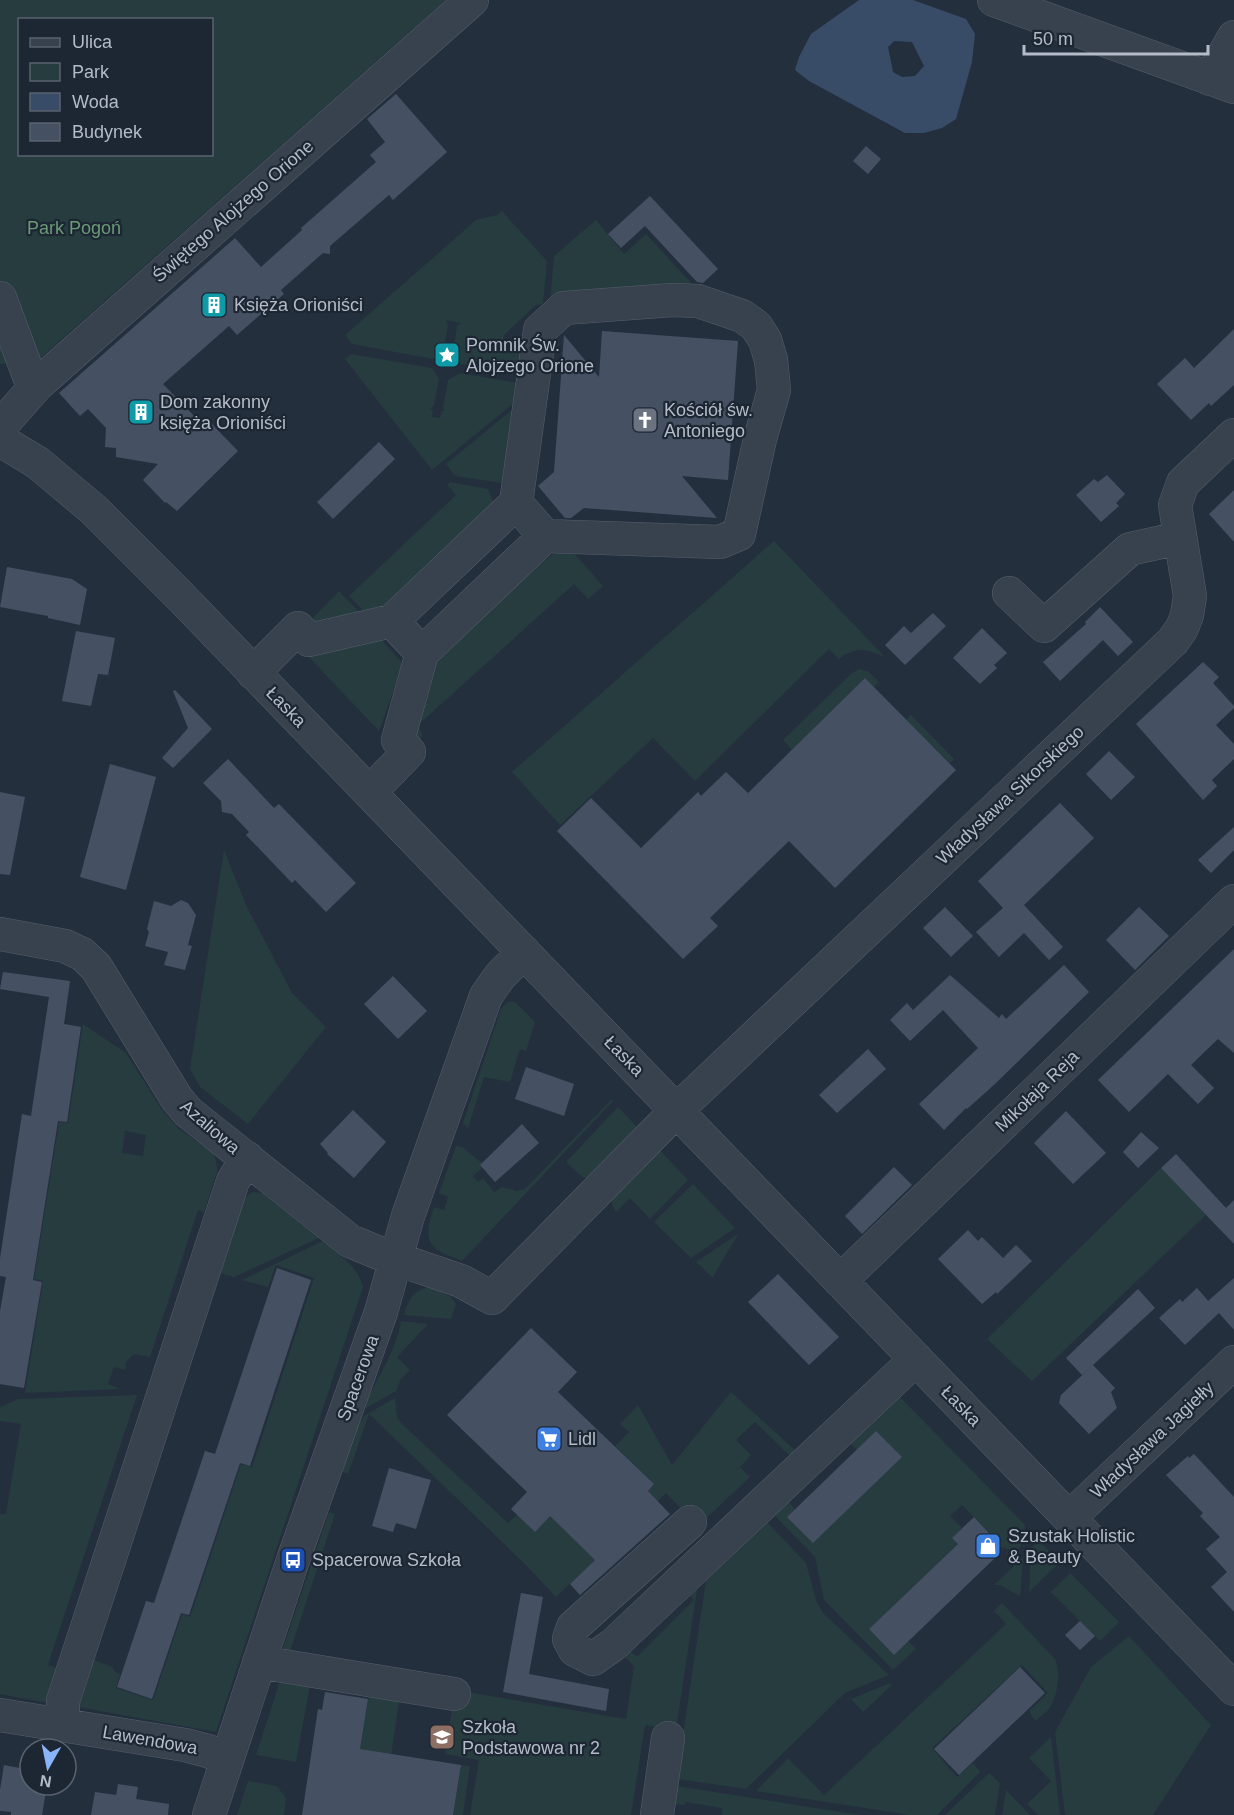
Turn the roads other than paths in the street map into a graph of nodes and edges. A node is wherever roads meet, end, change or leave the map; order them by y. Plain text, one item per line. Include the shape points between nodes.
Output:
1 (472, 0) edge
2 (994, 0) edge
3 (1234, 37) edge
4 (1222, 83) edge
5 (0, 298) edge
6 (37, 385) junction
7 (0, 427) edge
8 (1234, 435) edge
9 (0, 440) edge
10 (516, 503) junction
11 (545, 536) junction
12 (1180, 538) junction
13 (1009, 593) dead end
14 (392, 621) junction
15 (422, 653) junction
16 (253, 673) junction
17 (370, 792) junction
18 (1234, 901) edge
19 (0, 934) edge
20 (524, 952) junction
21 (677, 1110) junction
22 (247, 1158) junction
23 (396, 1259) junction
24 (840, 1281) junction
25 (916, 1359) junction
26 (1234, 1362) edge
27 (1069, 1518) junction
28 (690, 1522) dead end
29 (259, 1662) junction
30 (1234, 1689) edge
31 (454, 1695) dead end
32 (0, 1715) edge
33 (63, 1725) junction
34 (668, 1738) dead end
35 (227, 1759) junction
36 (208, 1815) edge
37 (657, 1815) edge

1 - 6 street, Świętego Alojzego Orione
2 - 4 street
3 - 4 street
5 - 6 street via 29,376
6 - 7 street, Świętego Alojzego Orione
8 - 12 street, Władysława Sikorskiego via 1183,483 1175,505
9 - 16 street, Łaska via 38,463 94,510
10 - 11 street
10 - 11 street via 540,330 564,308 673,300 698,302 742,316 756,326 771,360 774,390 739,534 720,542
10 - 14 street
11 - 15 street
12 - 13 street via 1130,549 1044,626
12 - 21 street, Władysława Sikorskiego via 1190,596 1184,621 1173,641
14 - 15 street
14 - 16 street via 309,640 298,628
15 - 17 street via 398,740 409,752
16 - 17 street, Łaska
17 - 20 street, Łaska
18 - 24 street, Mikołaja Reja
19 - 22 street, Azaliowa via 65,946 89,960 177,1099
20 - 21 street, Łaska
20 - 23 street, Spacerowa via 486,996
21 - 23 street, Władysława Sikorskiego via 492,1298 461,1281
21 - 24 street, Łaska
22 - 23 street, Azaliowa via 351,1241
22 - 33 street via 233,1180 63,1701
23 - 29 street, Spacerowa
24 - 25 street, Łaska
25 - 27 street, Łaska
25 - 28 street via 613,1645 593,1659 575,1650 569,1639 573,1627
26 - 27 street, Władysława Jagiełły
27 - 30 street, Łaska
29 - 31 street
29 - 35 street, Spacerowa
32 - 33 street, Lawendowa
33 - 35 street, Lawendowa via 185,1745
34 - 37 street
35 - 36 street, Spacerowa

